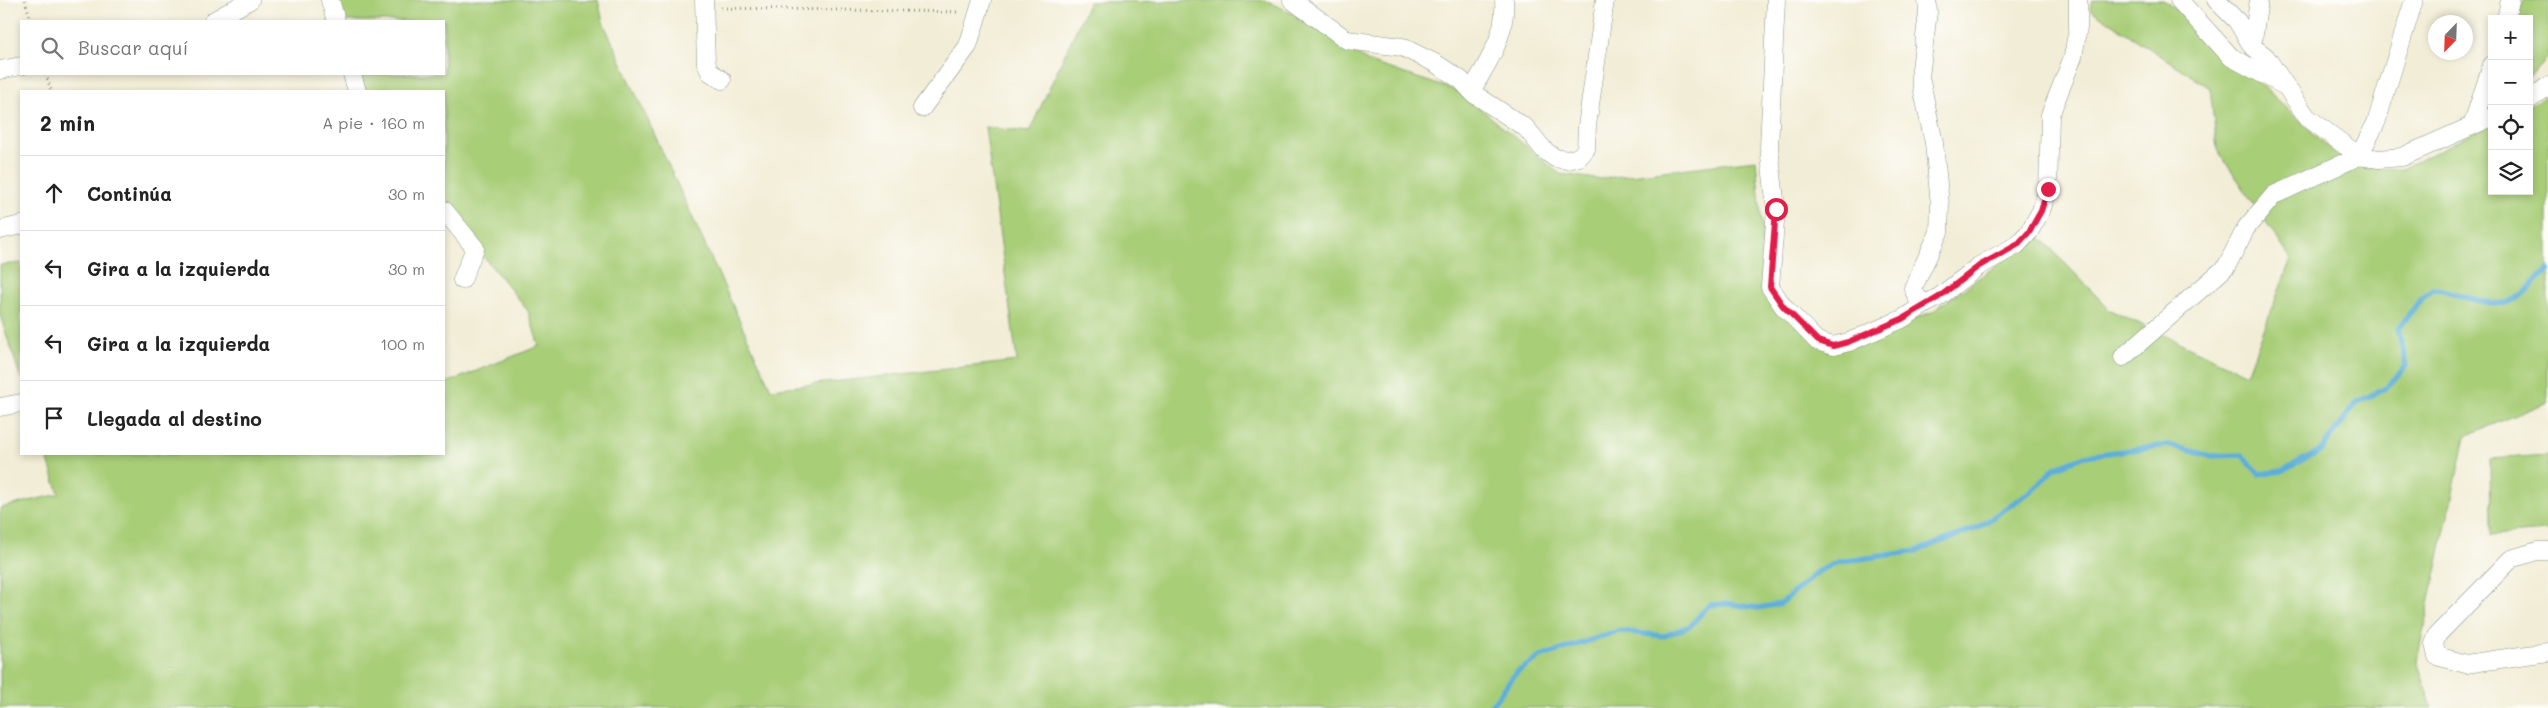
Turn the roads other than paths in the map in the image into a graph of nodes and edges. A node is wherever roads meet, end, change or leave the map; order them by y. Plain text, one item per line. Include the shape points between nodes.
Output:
1 (250, 0) edge
2 (330, 0) edge
3 (1504, 0) edge
4 (1605, 0) edge
5 (1776, 0) edge
6 (1927, 0) edge
7 (2078, 0) edge
8 (2179, 0) edge
9 (2216, 0) edge
10 (2259, 0) edge
11 (2414, 0) edge
12 (2510, 0) edge
13 (1299, 2) edge
14 (704, 4) edge
15 (980, 6) edge
16 (2507, 15) edge
17 (215, 20) edge
18 (336, 20) edge
19 (2252, 46) junction
20 (20, 66) edge
21 (0, 70) edge
22 (2488, 76) edge
23 (722, 80) dead end
24 (2548, 86) edge
25 (2285, 87) junction
26 (1471, 91) junction
27 (2533, 97) edge
28 (922, 108) dead end
29 (2488, 119) edge
30 (2472, 126) junction
31 (2359, 156) junction
32 (445, 211) edge
33 (20, 225) edge
34 (0, 230) edge
35 (462, 280) dead end
36 (1927, 303) junction
37 (2123, 357) dead end
38 (20, 403) edge
39 (0, 408) edge
40 (2548, 551) edge
41 (2548, 652) edge

1 - 17 street
2 - 18 street
3 - 26 street via 1505,10 1495,52
4 - 26 street via 1586,149 1579,157 1568,160 1555,158 1526,128
5 - 36 street via 1769,147 1776,209 1770,287 1783,306 1818,341 1833,346 1902,319
6 - 36 street via 1920,77 1934,143 1940,205 1939,232 1913,288 1917,298
7 - 36 street via 2073,57 2050,115 2048,189 2041,211 2017,245 1979,266
8 - 25 street via 2231,58
9 - 19 street via 2237,21
10 - 19 street
11 - 31 street via 2376,123
12 - 16 street
13 - 26 street via 1330,30 1347,40 1402,47 1435,63 1461,80
14 - 23 street via 706,63 710,72
15 - 28 street via 968,46
19 - 25 street via 2266,57
20 - 21 street
22 - 30 street
24 - 27 street
25 - 31 street via 2307,117
29 - 30 street
30 - 31 street via 2402,157 2379,159
31 - 37 street via 2274,196 2246,228 2226,267
32 - 35 street via 475,248
33 - 34 street
38 - 39 street
40 - 41 street via 2537,550 2511,559 2438,634 2434,644 2437,656 2466,664

